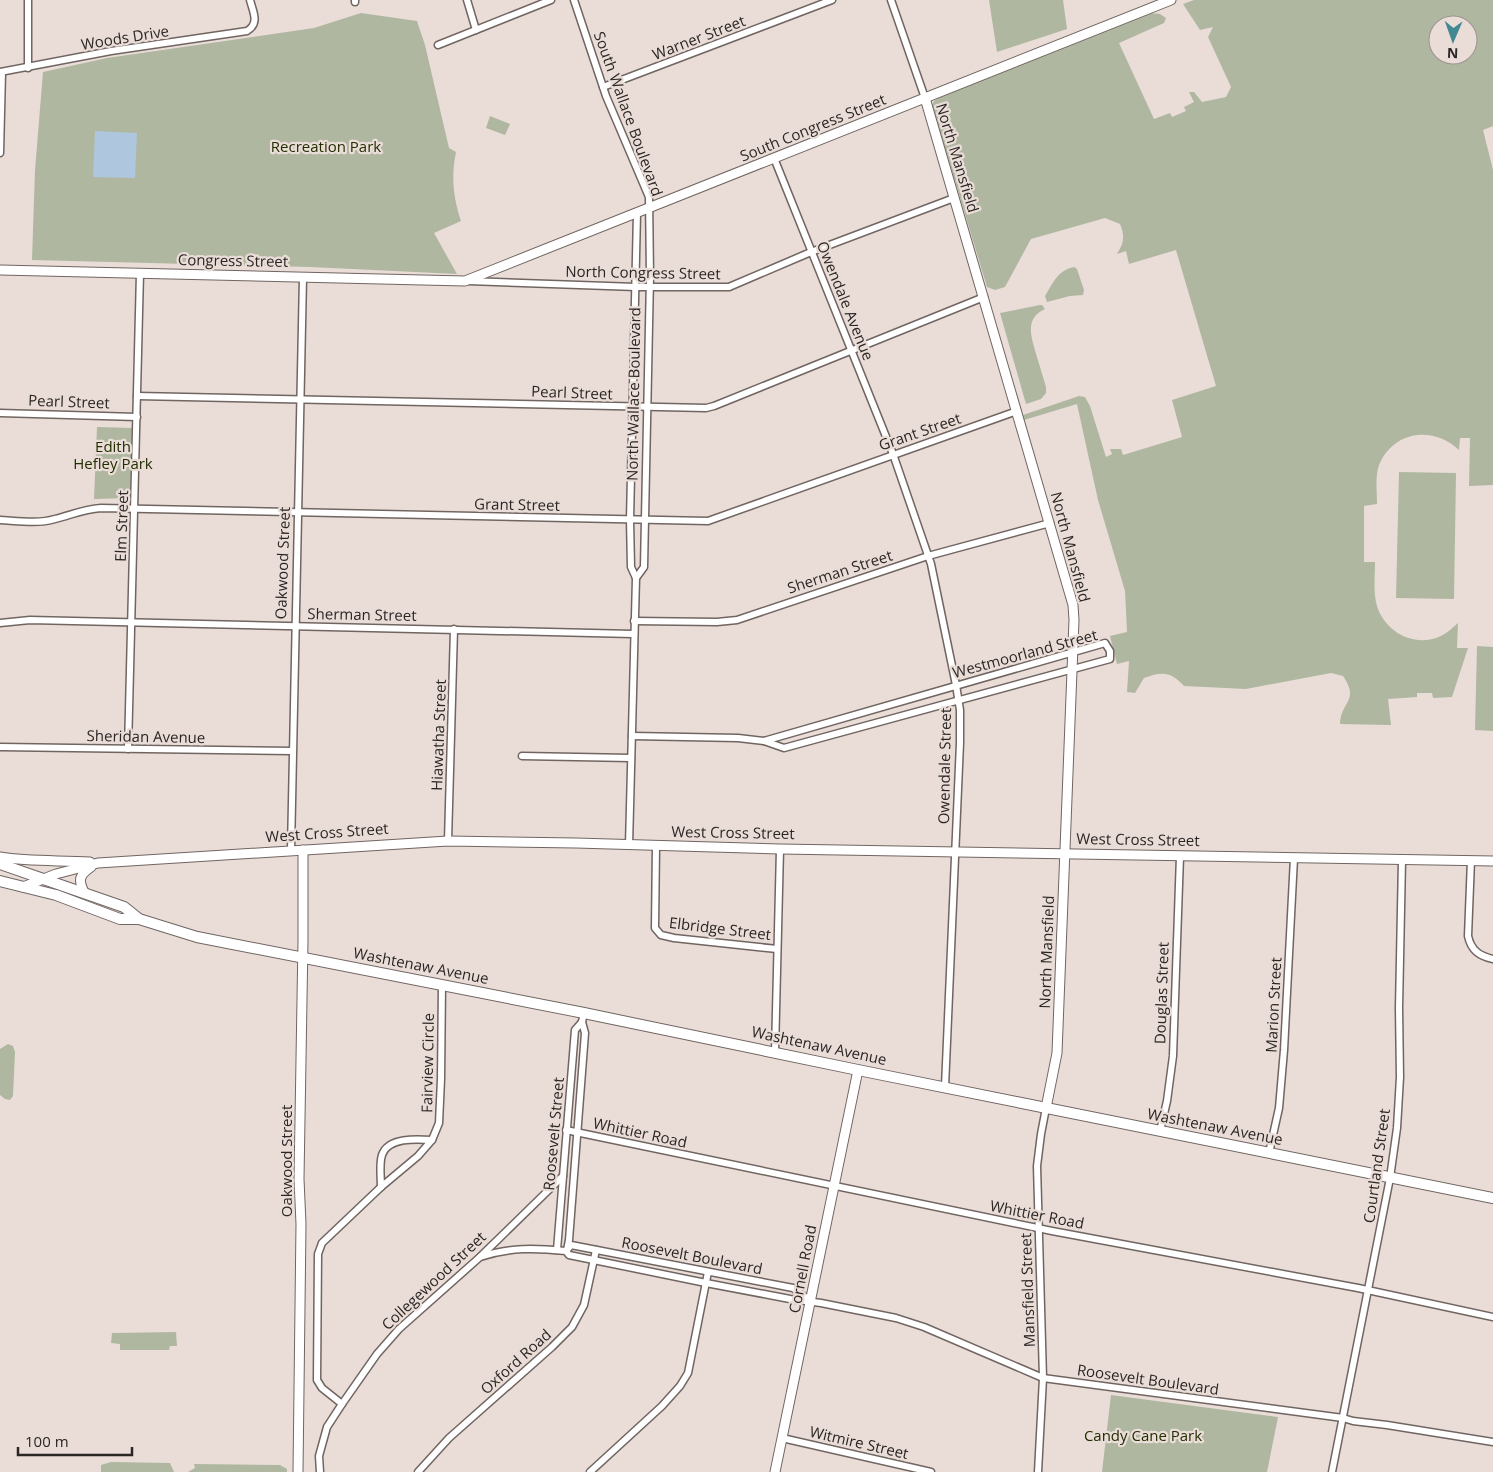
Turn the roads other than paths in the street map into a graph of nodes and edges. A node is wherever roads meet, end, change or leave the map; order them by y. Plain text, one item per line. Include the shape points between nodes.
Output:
1 (28, 0) edge
2 (250, 0) edge
3 (467, 0) edge
4 (552, 0) edge
5 (574, 0) edge
6 (832, 0) edge
7 (891, 0) edge
8 (1171, 0) edge
9 (476, 30) junction
10 (438, 45) dead end
11 (28, 68) junction
12 (1, 72) edge
13 (603, 87) junction
14 (925, 98) junction
15 (0, 152) edge
16 (774, 158) junction
17 (954, 198) junction
18 (650, 208) junction
19 (637, 213) junction
20 (811, 252) junction
21 (0, 270) edge
22 (140, 273) junction
23 (303, 277) junction
24 (465, 281) junction
25 (636, 287) junction
26 (649, 287) junction
27 (984, 297) junction
28 (852, 350) junction
29 (137, 396) junction
30 (300, 398) junction
31 (633, 407) junction
32 (646, 407) junction
33 (1017, 411) junction
34 (0, 412) edge
35 (137, 416) junction
36 (893, 454) junction
37 (135, 509) junction
38 (299, 513) junction
39 (0, 520) edge
40 (630, 520) junction
41 (644, 520) junction
42 (1050, 523) junction
43 (928, 556) junction
44 (636, 578) junction
45 (634, 621) junction
46 (0, 623) edge
47 (131, 623) junction
48 (295, 626) junction
49 (454, 629) junction
50 (633, 634) junction
51 (1072, 652) junction
52 (1072, 669) junction
53 (956, 685) junction
54 (958, 700) junction
55 (632, 736) junction
56 (764, 741) junction
57 (0, 747) edge
58 (128, 749) junction
59 (292, 752) junction
60 (522, 756) dead end
61 (631, 758) junction
62 (448, 841) junction
63 (629, 845) junction
64 (656, 846) junction
65 (780, 849) junction
66 (291, 850) junction
67 (303, 850) junction
68 (956, 852) junction
69 (1065, 854) junction
70 (1180, 856) junction
71 (0, 857) edge
72 (1294, 858) junction
73 (1402, 860) junction
74 (1471, 860) junction
75 (1493, 861) edge
76 (98, 863) junction
77 (0, 864) edge
78 (43, 879) junction
79 (0, 881) edge
80 (24, 887) junction
81 (84, 892) junction
82 (139, 919) junction
83 (777, 949) junction
84 (302, 958) junction
85 (1493, 959) edge
86 (442, 985) junction
87 (583, 1017) junction
88 (775, 1052) junction
89 (858, 1070) junction
90 (945, 1088) junction
91 (1046, 1108) junction
92 (566, 1130) junction
93 (1160, 1130) junction
94 (577, 1132) junction
95 (432, 1140) junction
96 (1269, 1153) junction
97 (563, 1176) junction
98 (573, 1177) junction
99 (1390, 1178) junction
100 (834, 1186) junction
101 (381, 1187) junction
102 (1493, 1198) edge
103 (1038, 1228) junction
104 (557, 1250) junction
105 (596, 1250) junction
106 (566, 1251) junction
107 (480, 1257) junction
108 (594, 1261) junction
109 (708, 1272) junction
110 (706, 1283) junction
111 (1368, 1290) junction
112 (811, 1301) junction
113 (1493, 1317) edge
114 (1043, 1378) junction
115 (342, 1404) junction
116 (1343, 1418) junction
117 (782, 1438) junction
118 (1493, 1442) edge
119 (298, 1472) edge
120 (320, 1472) edge
121 (418, 1472) edge
122 (590, 1472) edge
123 (775, 1472) edge
124 (931, 1472) edge
125 (1038, 1472) edge
126 (1332, 1472) edge

1 - 11 street
2 - 11 street, Woods Drive via 256,20 248,31 111,51
3 - 9 street
4 - 9 street
5 - 13 street, South Wallace Boulevard
6 - 13 street, Warner Street
7 - 14 street
8 - 14 street, South Congress Street
9 - 10 street
11 - 12 street, Woods Drive
12 - 15 street
13 - 18 street, South Wallace Boulevard via 649,197
14 - 16 street, South Congress Street
14 - 17 street, North Mansfield
16 - 18 street, South Congress Street
16 - 20 street, Owendale Avenue
17 - 20 street, North Congress Street
17 - 27 street, North Mansfield
18 - 19 street, South Congress Street
18 - 26 street, North Wallace Boulevard
19 - 24 street, South Congress Street
19 - 25 street, North Wallace Boulevard
20 - 26 street, North Congress Street via 729,287
20 - 28 street, Owendale Avenue
21 - 22 street, Congress Street
22 - 23 street, Congress Street
22 - 29 street, Elm Street
23 - 24 street, Congress Street
23 - 30 street, Oakwood Street
24 - 25 street, North Congress Street
25 - 26 street, North Congress Street
25 - 31 street, North Wallace Boulevard
26 - 32 street, North Wallace Boulevard
27 - 28 street, Pearl Street
27 - 33 street, North Mansfield
28 - 32 street, Pearl Street via 714,406
28 - 36 street, Owendale Avenue
29 - 30 street, Pearl Street
29 - 35 street, Elm Street
30 - 31 street, Pearl Street
30 - 38 street, Oakwood Street
31 - 32 street, Pearl Street
31 - 40 street, North Wallace Boulevard
32 - 41 street, North Wallace Boulevard
33 - 36 street, Grant Street
33 - 42 street, North Mansfield
34 - 35 street, Pearl Street
35 - 37 street, Elm Street
36 - 41 street, Grant Street via 708,521
36 - 43 street, Owendale Street
37 - 38 street, Grant Street
37 - 39 street, Grant Street via 89,509 54,520
37 - 47 street, Elm Street
38 - 40 street, Grant Street
38 - 48 street, Oakwood Street
40 - 41 street, Grant Street
40 - 44 street, North Wallace Boulevard via 631,567
41 - 44 street, North Wallace Boulevard via 644,567
42 - 43 street, Sherman Street
42 - 51 street, North Mansfield via 1073,605
43 - 45 street, Sherman Street via 737,620
43 - 53 street, Owendale Street
44 - 45 street, North Wallace Boulevard
45 - 50 street, North Wallace Boulevard
46 - 47 street, Sherman Street via 30,620
47 - 48 street, Sherman Street
47 - 58 street, Elm Street
48 - 49 street, Sherman Street
48 - 59 street, Oakwood Street
49 - 50 street, Sherman Street
49 - 62 street, Hiawatha Street
50 - 55 street, North Wallace Boulevard
51 - 52 street, North Mansfield
51 - 52 street, Westmoorland Street via 1106,643 1110,650 1110,659
51 - 53 street, Westmoorland Street
52 - 54 street, Westmoorland Street
52 - 69 street, North Mansfield
53 - 54 street, Owendale Street
53 - 56 street, Westmoorland Street
54 - 56 street, Westmoorland Street via 784,748
54 - 68 street, Owendale Street via 960,743
55 - 56 street, Westmoorland Street
55 - 61 street, North Wallace Boulevard
57 - 58 street, Sheridan Avenue
58 - 59 street, Sheridan Avenue
59 - 66 street, Oakwood Street
60 - 61 street
61 - 63 street, North Wallace Boulevard
62 - 63 street, West Cross Street
62 - 67 street, West Cross Street
63 - 64 street, West Cross Street
64 - 65 street, West Cross Street
64 - 83 street, Elbridge Street via 655,928 661,935
65 - 68 street, West Cross Street
65 - 83 street
66 - 67 street, West Cross Street
66 - 76 street, West Cross Street
67 - 84 street, Oakwood Street
68 - 69 street, West Cross Street
68 - 90 street, Owendale Street
69 - 70 street, West Cross Street
69 - 91 street, North Mansfield via 1058,1052
70 - 72 street, West Cross Street
70 - 93 street, Douglas Street via 1172,1056
71 - 76 street
72 - 73 street, West Cross Street
72 - 96 street, Marion Street via 1284,1050 1279,1108
73 - 74 street, West Cross Street
73 - 99 street, Courtland Street via 1400,1077
74 - 75 street, West Cross Street
74 - 85 street via 1468,936 1470,945 1478,954
76 - 78 street, West Cross Street
76 - 81 street via 80,878
77 - 78 main road, Washtenaw Avenue
78 - 80 street, West Cross Street
78 - 81 main road, Washtenaw Avenue
79 - 80 main road
80 - 82 main road, Washtenaw Avenue via 120,918
81 - 82 main road, Washtenaw Avenue via 124,907
82 - 84 main road, Washtenaw Avenue via 197,937
83 - 88 street
84 - 86 main road, Washtenaw Avenue
84 - 119 street, Oakwood Street
86 - 87 main road, Washtenaw Avenue
86 - 95 street, Fairview Circle via 439,1123
87 - 88 main road, Washtenaw Avenue
87 - 92 street, Roosevelt Street via 575,1030
87 - 94 street, Roosevelt Street via 586,1032
88 - 89 main road, Washtenaw Avenue
89 - 90 main road, Washtenaw Avenue
89 - 100 street, Cornell Road
90 - 91 main road, Washtenaw Avenue
91 - 93 main road, Washtenaw Avenue
91 - 103 street, Mansfield Street via 1038,1153
92 - 94 street, Whittier Road
92 - 97 street, Roosevelt Street
93 - 96 main road, Washtenaw Avenue
94 - 98 street, Roosevelt Street
94 - 100 street, Whittier Road
95 - 101 street, Fairview Circle
95 - 101 street via 407,1140 385,1149 381,1156
96 - 99 main road, Washtenaw Avenue
97 - 98 street
97 - 104 street, Roosevelt Street
97 - 107 street, Collegewood Street
98 - 106 street, Roosevelt Street
99 - 102 main road, Washtenaw Avenue
99 - 111 street, Courtland Street
100 - 103 street, Whittier Road
100 - 112 street, Cornell Road
101 - 115 street, Fairview Circle via 322,1242 318,1254 317,1380
103 - 111 street, Whittier Road
103 - 114 street, Mansfield Street
104 - 106 street, Roosevelt Boulevard
104 - 107 street, Roosevelt Boulevard via 514,1249
105 - 106 street, Roosevelt Boulevard via 571,1245
105 - 108 street, Oxford Road
105 - 109 street, Roosevelt Boulevard
106 - 108 street, Roosevelt Boulevard via 569,1255
107 - 115 street, Collegewood Street via 399,1329
108 - 110 street, Roosevelt Boulevard
108 - 121 street, Oxford Road via 584,1305 572,1327 449,1438
109 - 110 street
109 - 112 street, Roosevelt Boulevard via 793,1288
110 - 112 street, Roosevelt Boulevard
110 - 122 street via 688,1373 662,1406
111 - 113 street, Whittier Road
111 - 116 street, Courtland Street
112 - 114 street, Roosevelt Boulevard via 924,1327
112 - 117 street, Cornell Road
114 - 116 street, Roosevelt Boulevard
114 - 125 street, Mansfield Street
115 - 120 street, Collegewood Street via 327,1427 319,1456
116 - 118 street, Roosevelt Boulevard
116 - 126 street, Courtland Street
117 - 123 street, Cornell Road
117 - 124 street, Witmire Street

